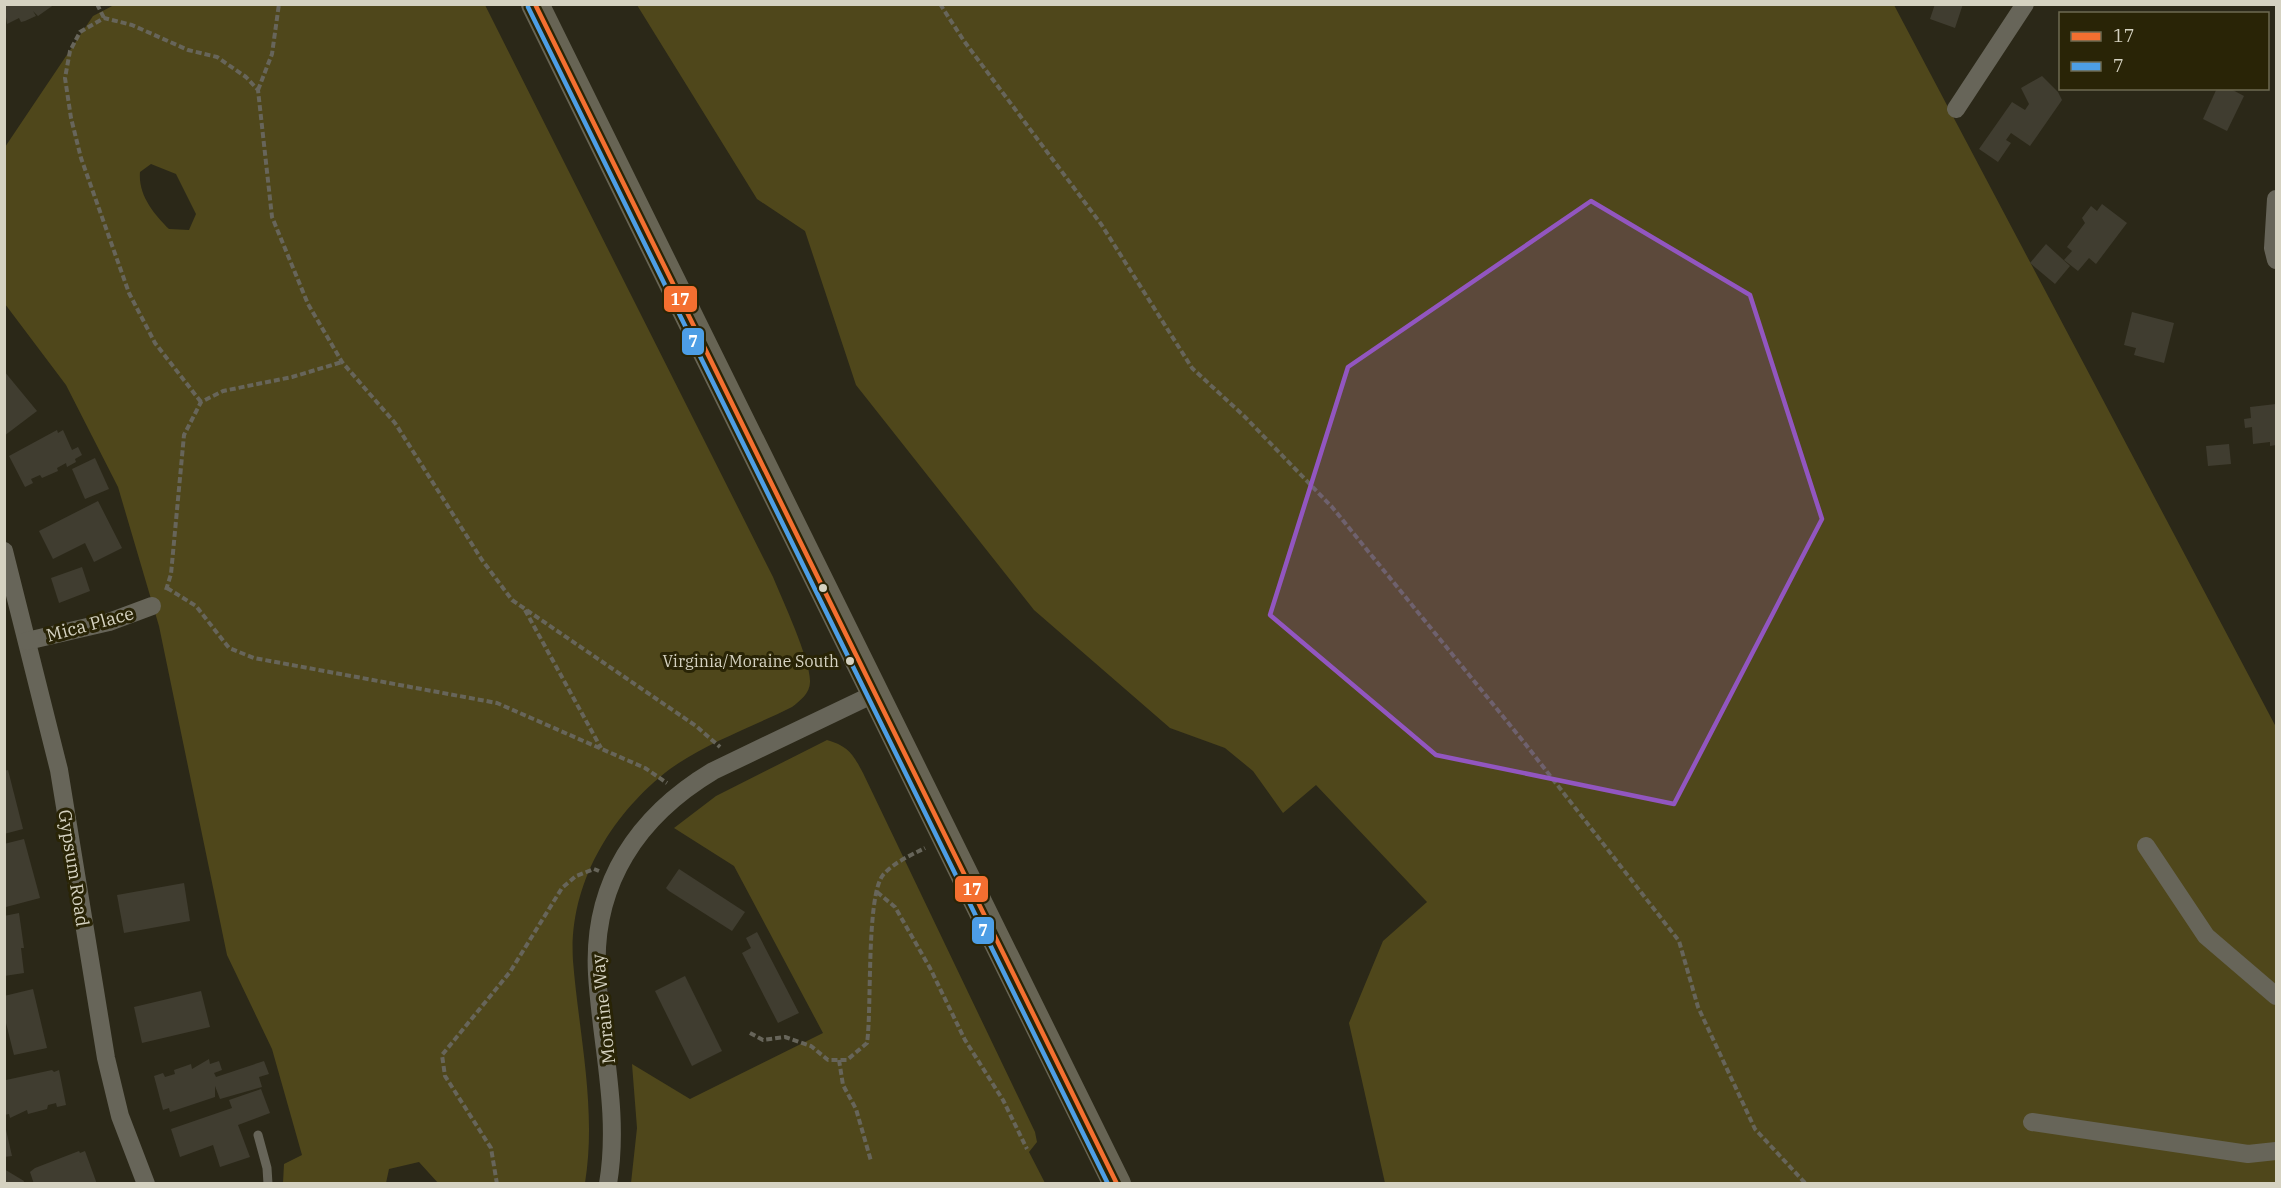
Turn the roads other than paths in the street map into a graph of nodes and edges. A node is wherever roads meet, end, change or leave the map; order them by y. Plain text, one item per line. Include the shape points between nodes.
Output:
1 (535, 4) edge
2 (2025, 4) edge
3 (1956, 109) dead end
4 (2277, 199) edge
5 (2277, 260) edge
6 (4, 551) edge
7 (152, 606) road end
8 (27, 641) junction
9 (876, 693) junction
10 (2146, 846) dead end
11 (2277, 996) edge
12 (2032, 1122) dead end
13 (258, 1135) dead end
14 (2277, 1151) edge
15 (146, 1184) edge
16 (268, 1184) edge
17 (608, 1184) edge
18 (1117, 1184) edge

1 - 9 main road
2 - 3 street
4 - 5 street via 2273,248
6 - 8 street, Gypsum Road
7 - 8 street, Mica Place via 109,622
8 - 15 street, Gypsum Road via 58,770 106,1058 120,1116
9 - 17 street, Moraine Way via 736,760 678,794 644,825 613,877 600,921 597,948 612,1097 614,1143
9 - 18 main road
10 - 11 street via 2206,936
12 - 14 street via 2248,1154
13 - 16 lane

